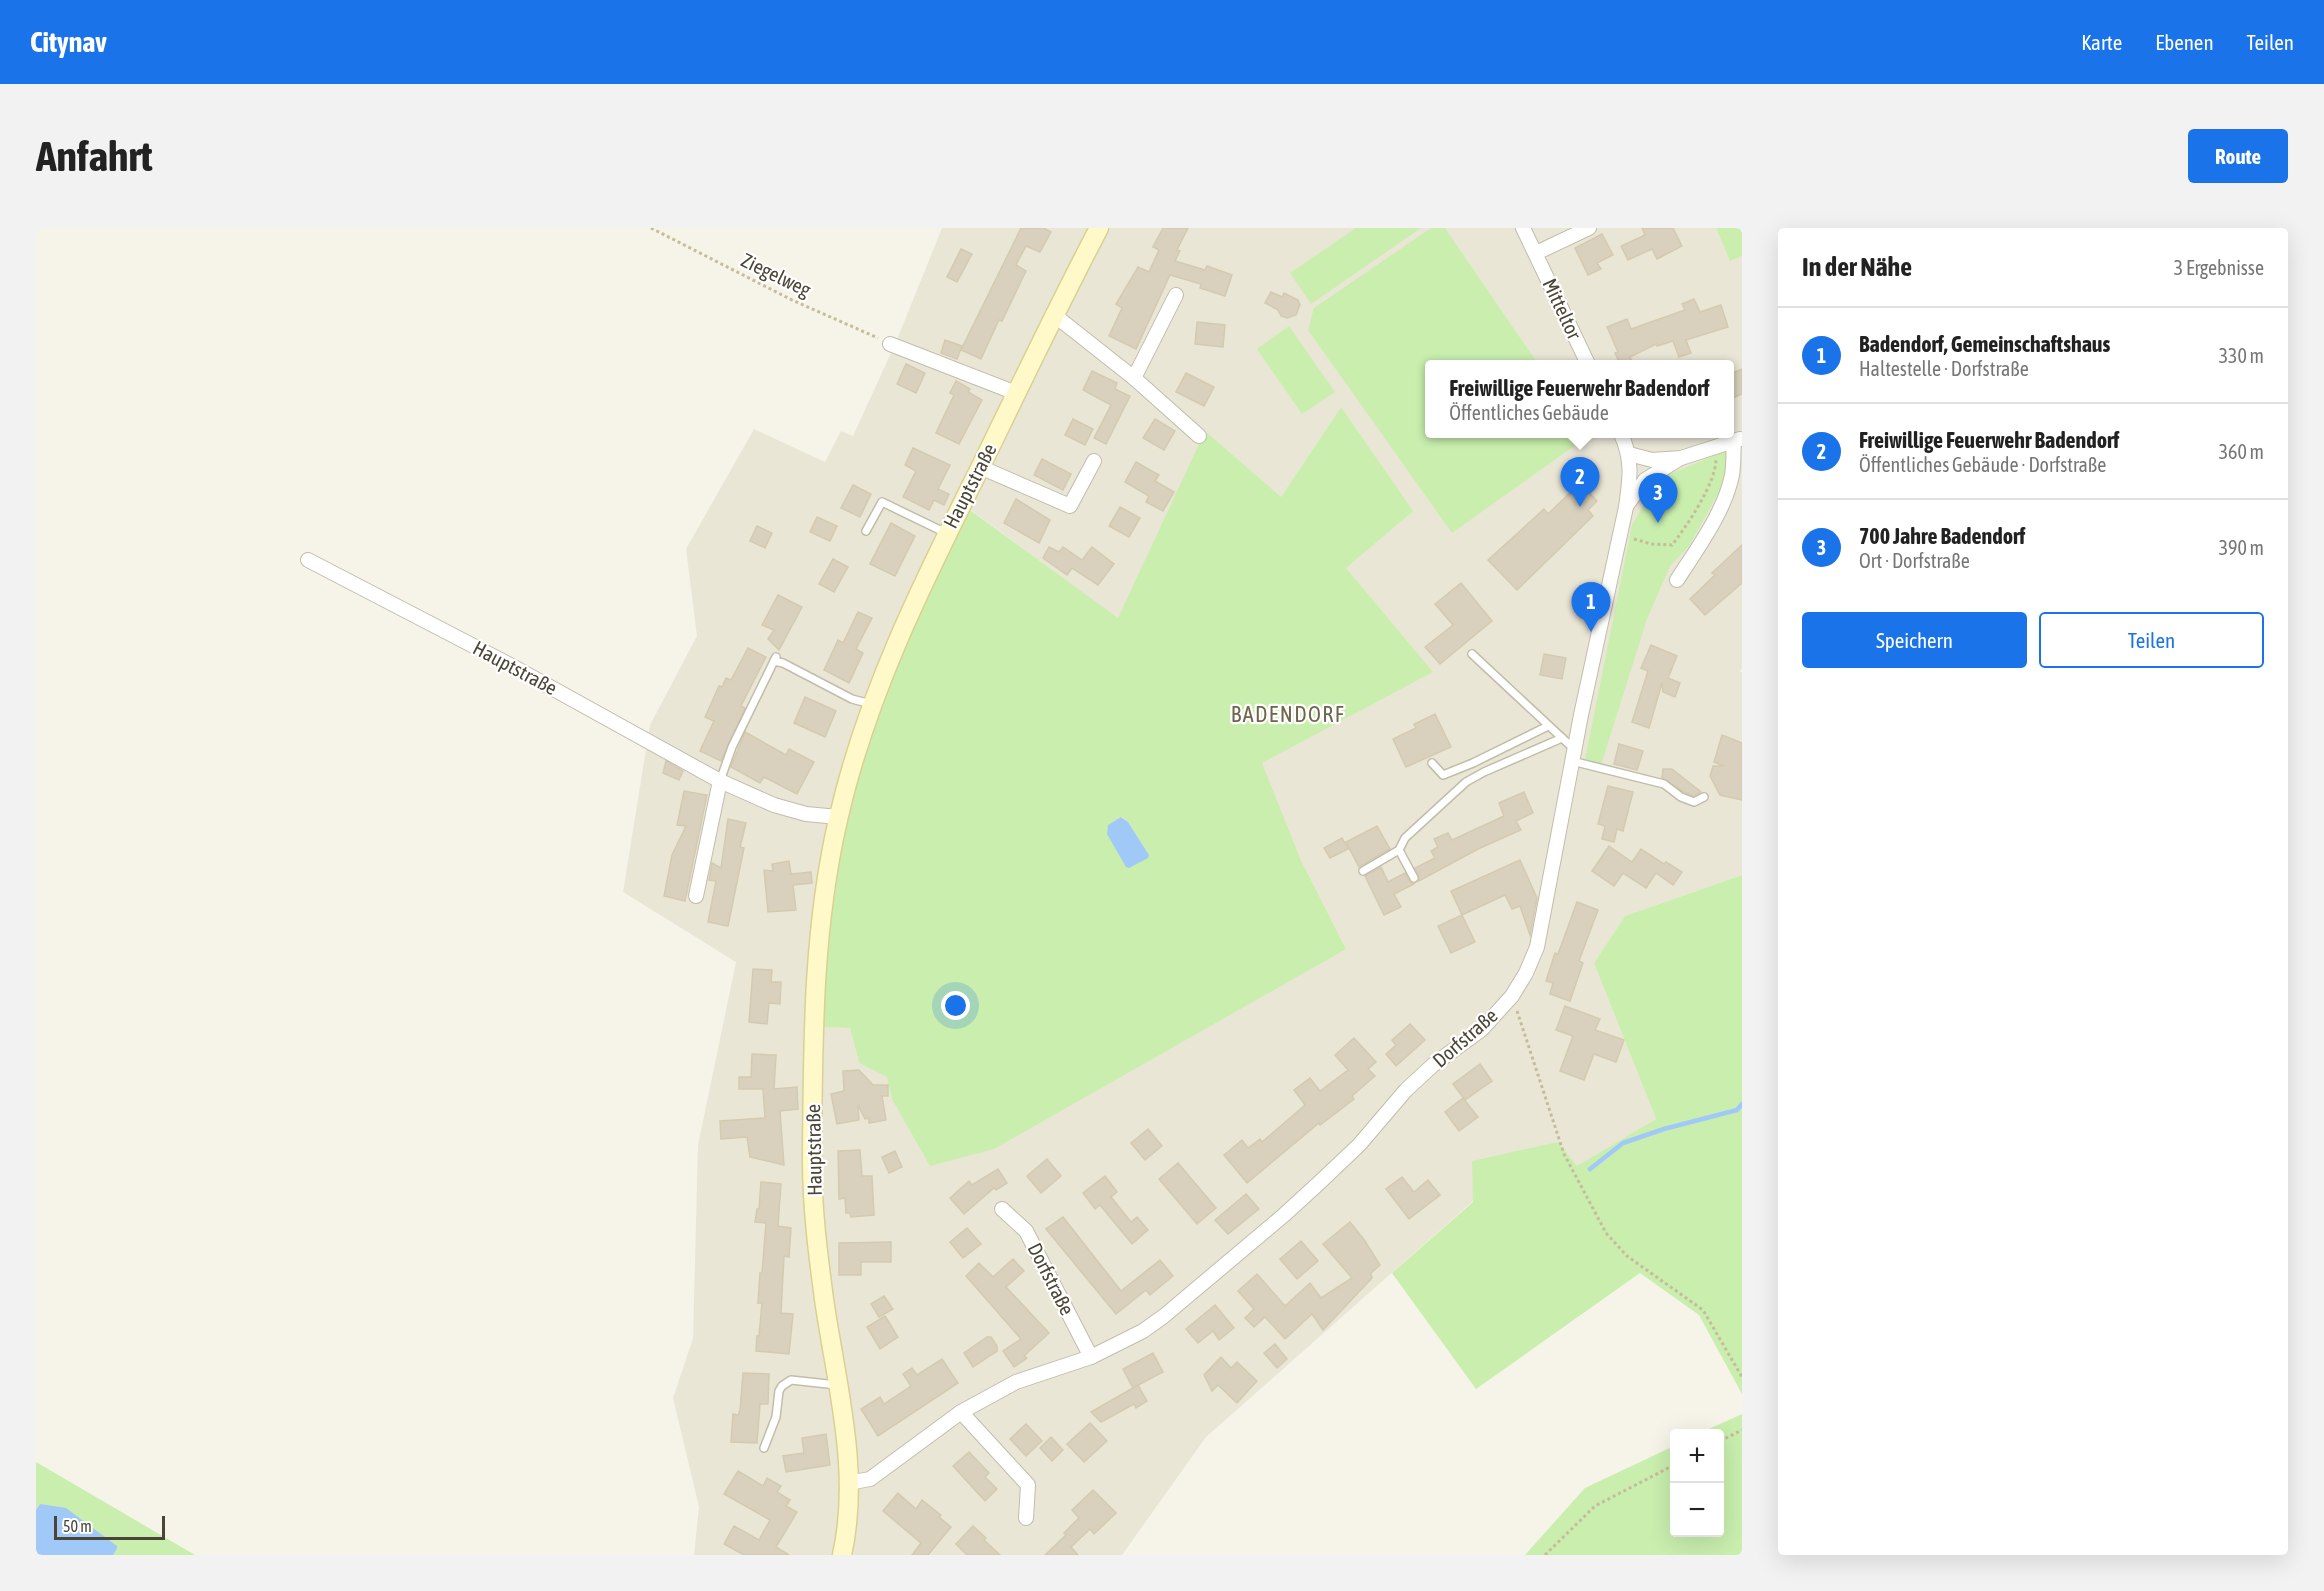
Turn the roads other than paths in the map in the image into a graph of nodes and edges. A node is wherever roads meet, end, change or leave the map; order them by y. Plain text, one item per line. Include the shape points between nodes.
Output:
1 (1099, 228) edge
2 (1523, 228) edge
3 (1589, 228) edge
4 (1536, 253) junction
5 (1176, 295) dead end
6 (1053, 314) junction
7 (890, 344) road end
8 (1586, 360) edge
9 (1134, 378) junction
10 (1016, 393) junction
11 (1199, 436) dead end
12 (1623, 438) edge
13 (1738, 440) edge
14 (1629, 454) junction
15 (1681, 458) junction
16 (1094, 461) dead end
17 (980, 467) junction
18 (1626, 507) junction
19 (866, 531) dead end
20 (946, 533) junction
21 (308, 560) dead end
22 (1677, 580) dead end
23 (1472, 654) dead end
24 (873, 705) junction
25 (1548, 726) junction
26 (1562, 738) junction
27 (1573, 755) junction
28 (1432, 763) dead end
29 (720, 781) junction
30 (1704, 797) dead end
31 (838, 817) junction
32 (1399, 850) junction
33 (1363, 871) dead end
34 (1414, 878) dead end
35 (696, 896) dead end
36 (1002, 1209) dead end
37 (1091, 1357) junction
38 (839, 1385) junction
39 (961, 1412) junction
40 (764, 1448) dead end
41 (848, 1483) junction
42 (1026, 1518) dead end
43 (842, 1555) edge

1 - 6 main road, Hauptstraße
2 - 4 street, Mitteltor
3 - 4 street
4 - 8 street, Mitteltor
5 - 9 street
6 - 9 street
6 - 10 main road, Hauptstraße
7 - 10 street
9 - 11 street
10 - 17 main road, Hauptstraße
12 - 14 street
13 - 15 street, Dorfstraße
13 - 22 street, Dorfstraße via 1728,491
14 - 15 street, Dorfstraße via 1652,460
14 - 18 street, Dorfstraße
15 - 18 street, Dorfstraße via 1645,480
16 - 17 street via 1070,506
17 - 20 main road, Hauptstraße
18 - 27 street, Dorfstraße
19 - 20 lane via 882,502
20 - 24 main road, Hauptstraße via 895,645
21 - 29 street, Hauptstraße via 512,666
23 - 25 lane
24 - 29 lane via 852,699 775,659 732,747
24 - 31 main road, Hauptstraße
25 - 26 lane
25 - 28 lane via 1443,775
26 - 27 lane
26 - 32 lane via 1466,782 1405,838
27 - 30 lane via 1664,784 1694,802
27 - 37 street, Dorfstraße via 1537,947 1512,996 1482,1029 1406,1090 1359,1145 1284,1215 1164,1316
29 - 31 street, Hauptstraße via 774,805
29 - 35 street
31 - 38 main road, Hauptstraße via 817,957 812,1178 824,1302
32 - 33 lane
32 - 34 lane
36 - 37 street, Dorfstraße via 1026,1232
37 - 39 street, Dorfstraße via 1016,1382
38 - 40 lane via 791,1380 782,1386
38 - 41 main road, Hauptstraße
39 - 41 street, Dorfstraße via 881,1472
39 - 42 street via 1028,1485
41 - 43 main road, Hauptstraße via 848,1529

